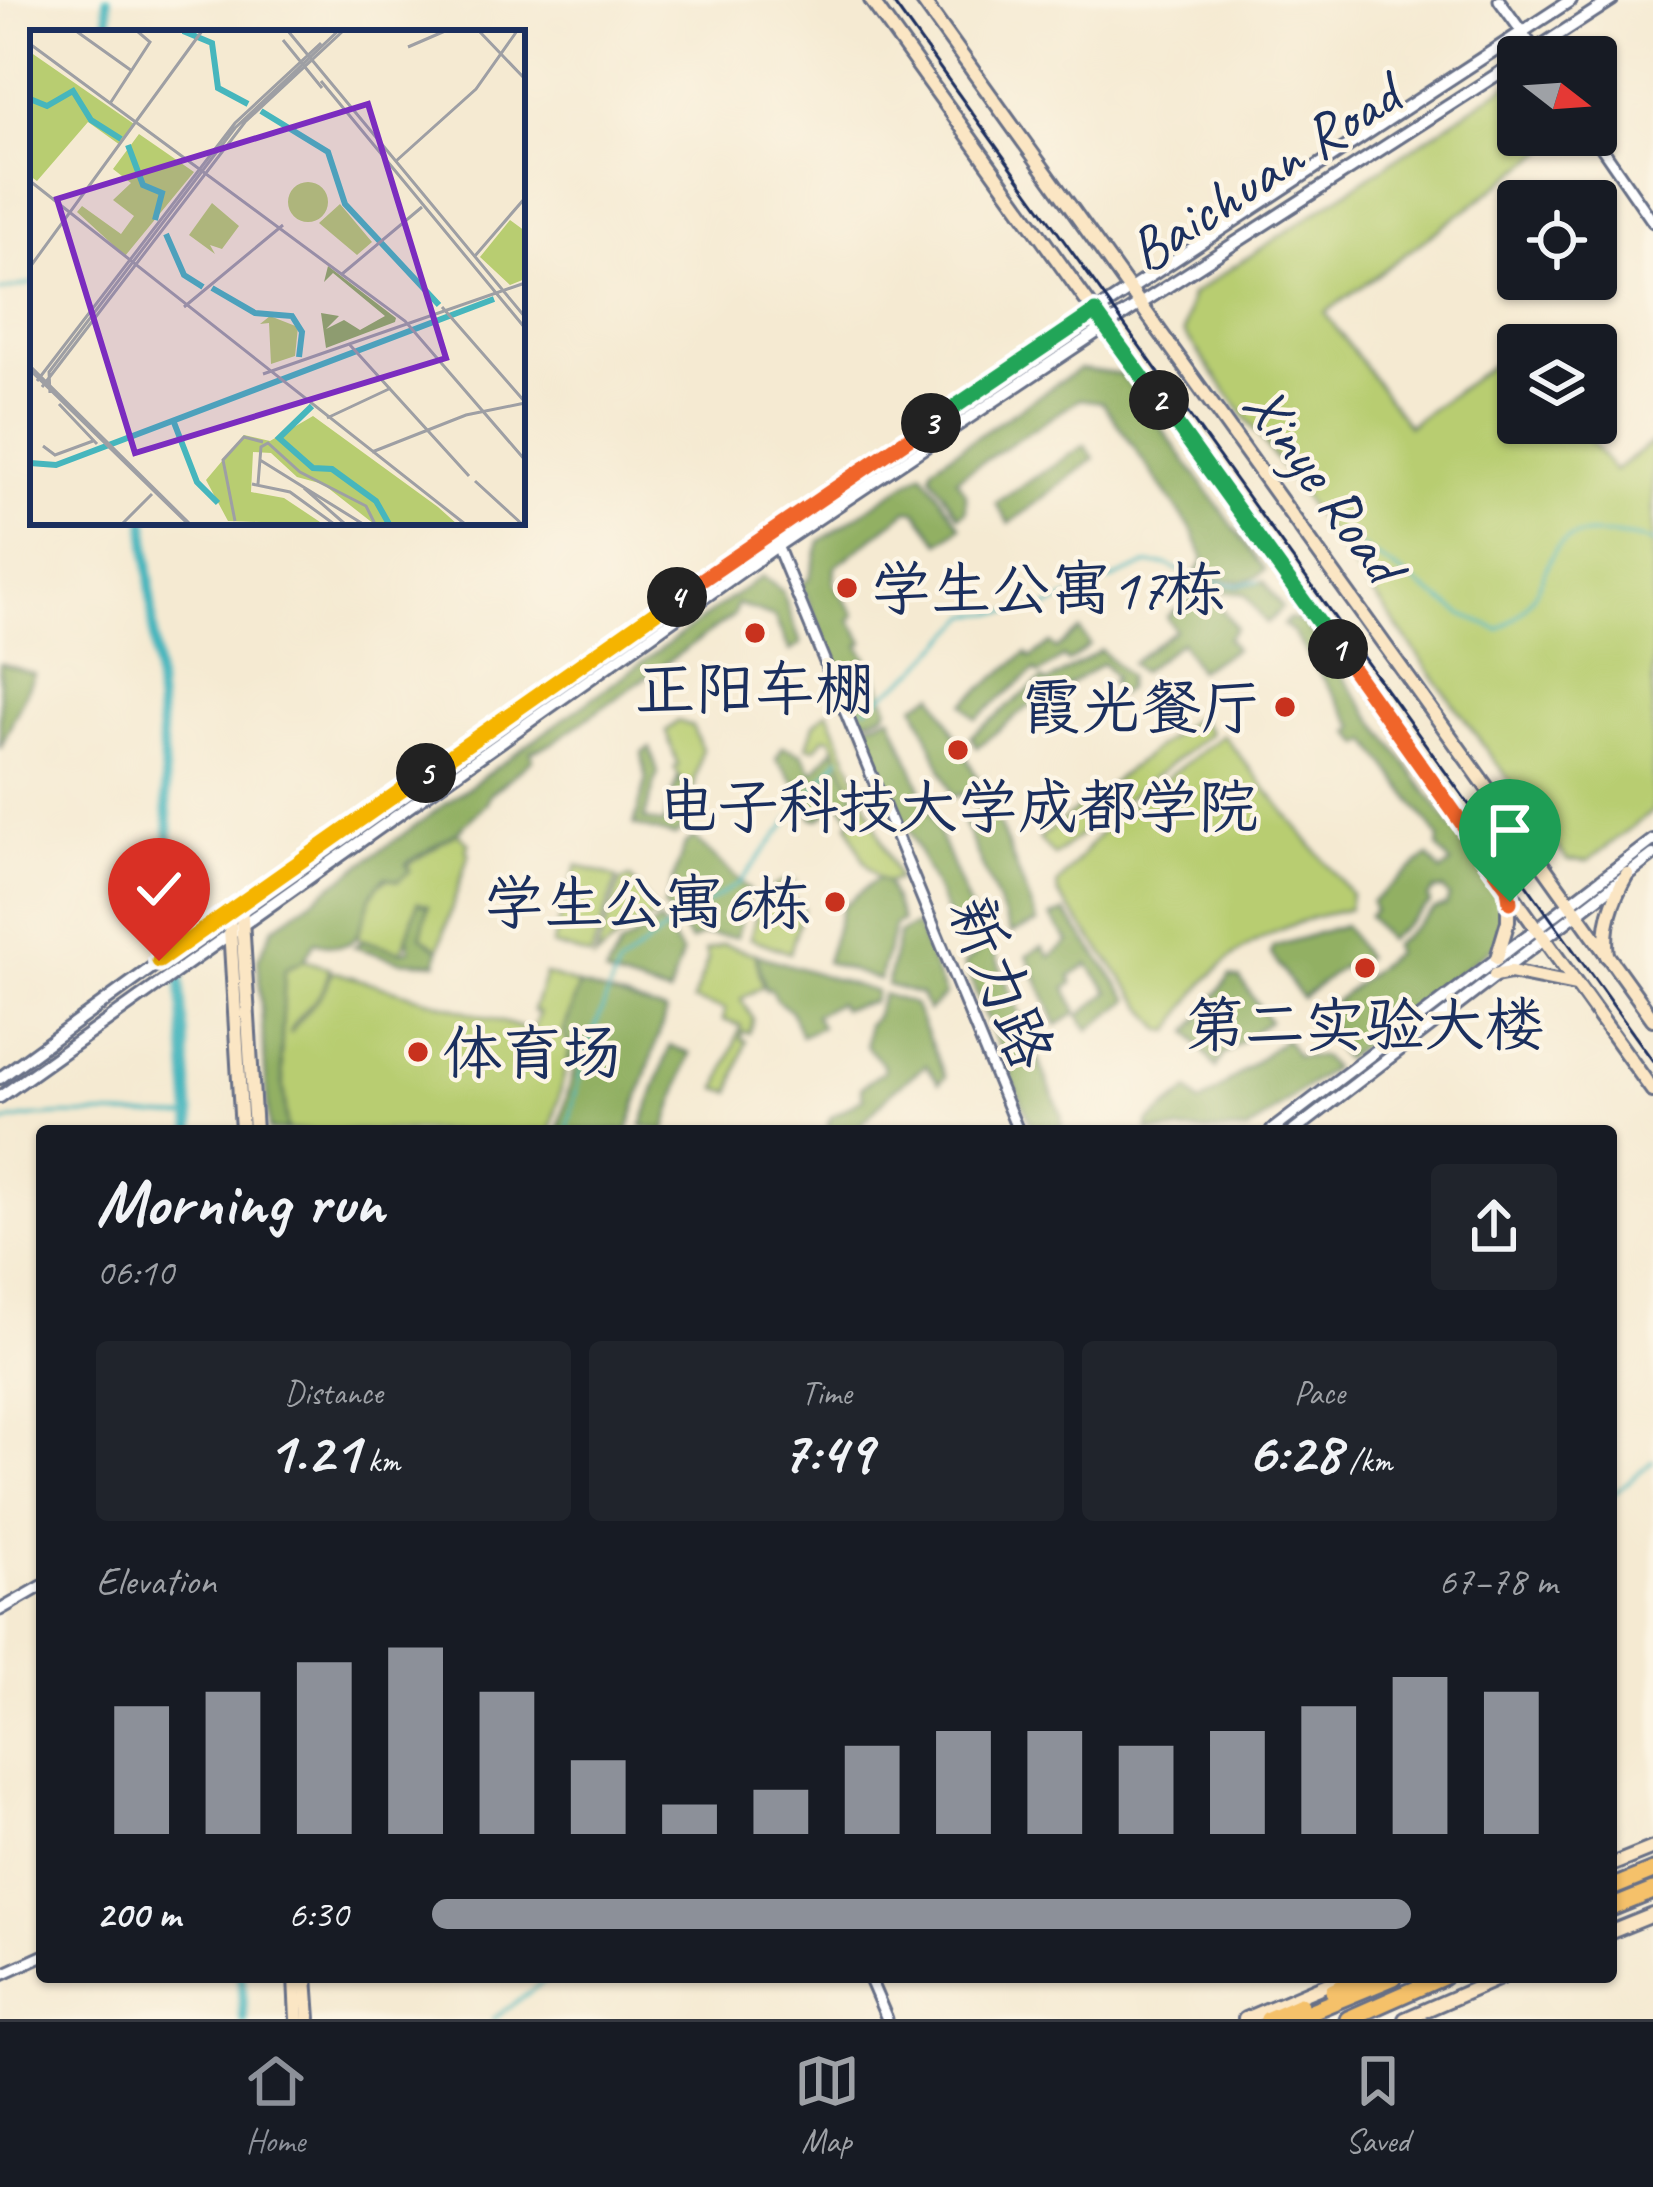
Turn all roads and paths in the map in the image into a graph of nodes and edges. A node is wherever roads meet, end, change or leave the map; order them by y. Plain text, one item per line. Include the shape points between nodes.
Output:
1 (871, 0) edge
2 (922, 0) edge
3 (1499, 0) edge
4 (1571, 0) edge
5 (1612, 0) edge
6 (1522, 32) junction
7 (1523, 36) edge
8 (1559, 36) edge
9 (1497, 76) edge
10 (1607, 156) edge
11 (1653, 222) edge
12 (1131, 289) junction
13 (1141, 303) junction
14 (1095, 312) junction
15 (1106, 326) junction
16 (771, 531) junction
17 (777, 546) junction
18 (1653, 840) edge
19 (1653, 855) edge
20 (1627, 874) junction
21 (1508, 888) junction
22 (235, 907) junction
23 (1574, 907) junction
24 (242, 924) junction
25 (1540, 933) junction
26 (230, 934) junction
27 (1607, 957) junction
28 (1497, 958) junction
29 (1495, 975) junction
30 (1579, 986) junction
31 (1653, 1019) edge
32 (0, 1078) edge
33 (1653, 1090) edge
34 (0, 1096) edge
35 (242, 1125) edge
36 (255, 1125) edge
37 (1016, 1125) edge
38 (1279, 1125) edge
39 (1302, 1125) edge
40 (36, 1589) edge
41 (0, 1610) edge
42 (1653, 1847) edge
43 (1617, 1862) edge
44 (1653, 1870) edge
45 (1617, 1885) edge
46 (1653, 1891) edge
47 (1617, 1906) edge
48 (1653, 1915) edge
49 (1617, 1930) edge
50 (36, 1959) edge
51 (0, 1975) edge
52 (295, 1983) edge
53 (306, 1983) edge
54 (872, 1983) edge
55 (1330, 1983) edge
56 (1349, 1983) edge
57 (1379, 1983) edge
58 (1429, 1983) edge
59 (1488, 1983) edge
60 (297, 2019) edge
61 (309, 2019) edge
62 (887, 2019) edge
63 (1245, 2019) edge
64 (1268, 2019) edge
65 (1292, 2019) edge
66 (1348, 2019) edge
67 (1405, 2019) edge

1 - 14 main road, Xinye Road
2 - 12 main road, Xinye Road
3 - 6 street
4 - 6 street, Baichuan Road
5 - 8 street, Baichuan Road
6 - 7 street
6 - 12 street, Baichuan Road
9 - 13 street, Baichuan Road
10 - 11 street
12 - 13 main road, Xinye Road
12 - 14 street, Baichuan Road
13 - 15 street, Baichuan Road
13 - 23 main road, Xinye Road
14 - 15 main road, Xinye Road
14 - 16 street, Baichuan Road
15 - 17 street, Baichuan Road
15 - 21 main road, Xinye Road
16 - 17 street, 新力路
16 - 22 street, Baichuan Road
17 - 24 street, Baichuan Road
17 - 37 street, 新力路
18 - 23 street
19 - 20 street
20 - 23 street
20 - 27 main road via 1610,915
21 - 25 main road, Xinye Road
21 - 28 main road
22 - 24 main road
22 - 26 main road
22 - 32 street, Baichuan Road
23 - 25 street
23 - 27 main road, Xinye Road
24 - 26 street, Baichuan Road
24 - 36 main road
25 - 28 street
25 - 29 street
25 - 30 main road, Xinye Road
26 - 34 street, Baichuan Road
26 - 35 main road
27 - 31 main road, Xinye Road
28 - 38 street
29 - 30 main road
29 - 39 street
30 - 33 main road, Xinye Road
40 - 41 street
42 - 43 main road
44 - 45 highway
46 - 47 highway
48 - 49 main road
50 - 51 street
52 - 60 main road
53 - 61 main road
54 - 62 street
55 - 63 main road
56 - 64 highway
57 - 65 highway
58 - 66 highway
59 - 67 main road

